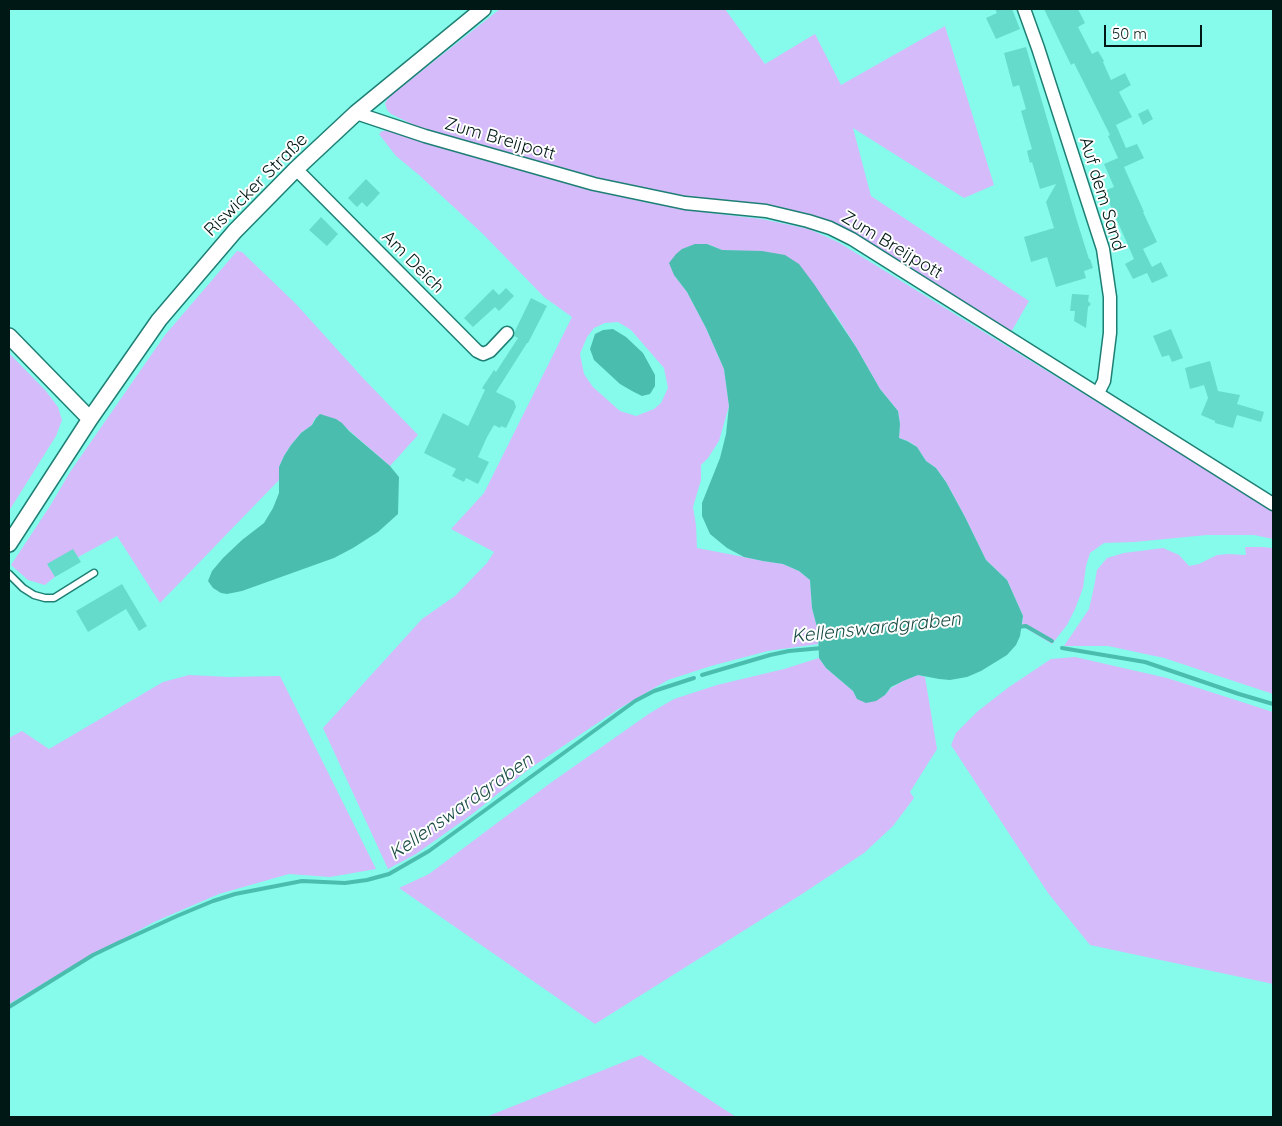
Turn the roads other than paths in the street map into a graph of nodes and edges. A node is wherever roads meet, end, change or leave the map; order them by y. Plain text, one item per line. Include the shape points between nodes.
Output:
1 (483, 9) edge
2 (1024, 9) edge
3 (356, 113) junction
4 (296, 169) junction
5 (508, 333) dead end
6 (9, 336) edge
7 (1098, 394) junction
8 (90, 419) junction
9 (1273, 504) edge
10 (9, 544) edge
11 (94, 573) dead end
12 (9, 574) edge

1 - 3 street, Riswicker Straße
2 - 7 street, Auf dem Sand via 1103,249 1110,297 1110,333 1104,381
3 - 4 street, Riswicker Straße
3 - 7 street, Zum Breijpott via 594,184 685,203 766,211 830,228
4 - 5 street, Am Deich via 477,351 483,354 490,351
4 - 8 street, Riswicker Straße via 235,231 159,320
6 - 8 street
7 - 9 street, Zum Breijpott
8 - 10 street, Riswicker Straße
11 - 12 lane via 54,598 34,595

